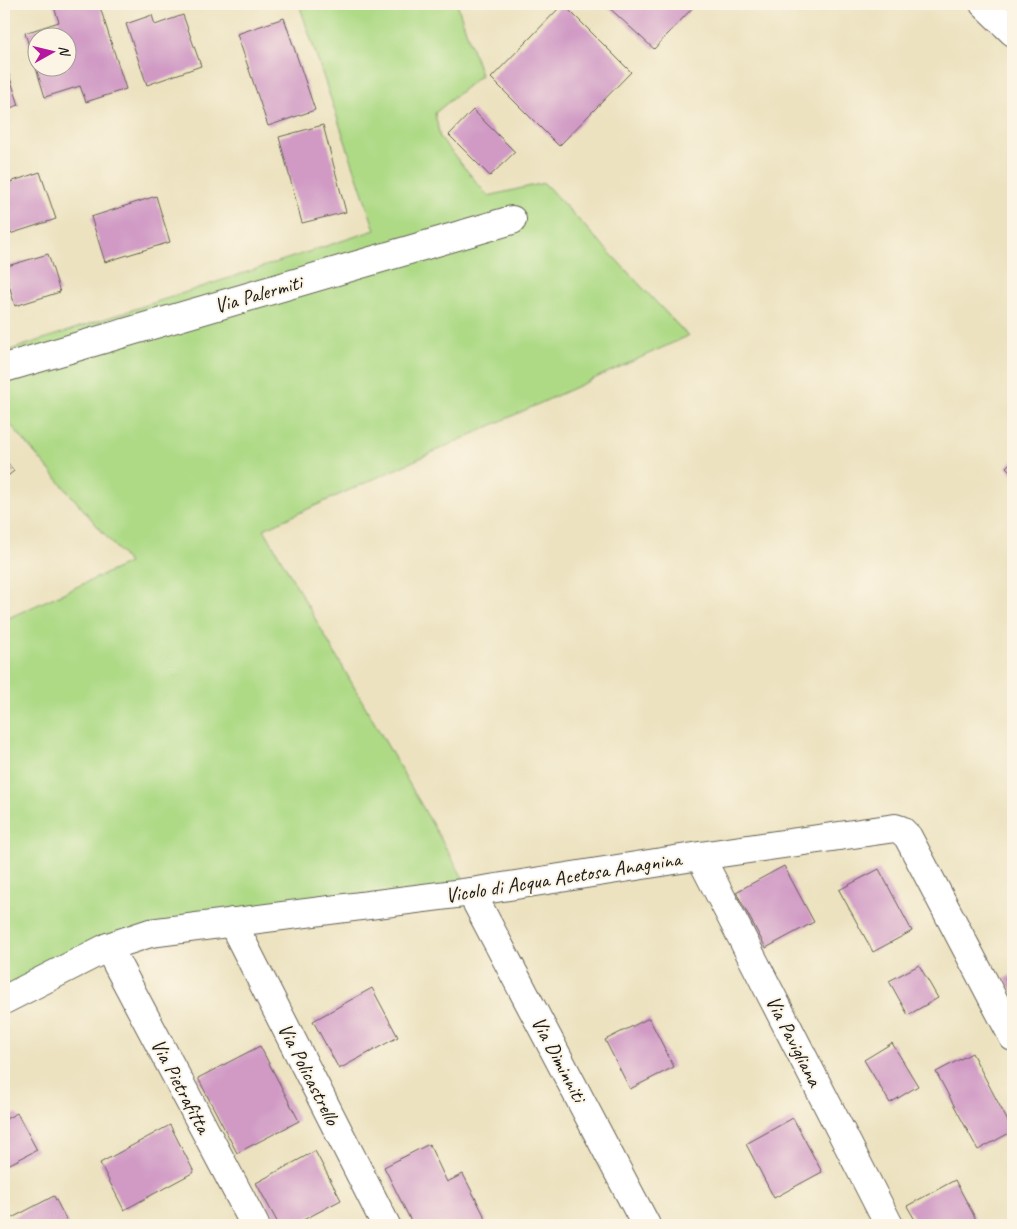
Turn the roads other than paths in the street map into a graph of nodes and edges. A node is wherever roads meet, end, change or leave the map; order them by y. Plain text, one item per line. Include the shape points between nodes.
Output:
1 (984, 4) edge
2 (1013, 32) edge
3 (512, 220) dead end
4 (4, 368) edge
5 (700, 856) junction
6 (471, 892) junction
7 (232, 922) junction
8 (108, 947) junction
9 (4, 1000) edge
10 (1013, 1037) edge
11 (255, 1225) edge
12 (386, 1225) edge
13 (646, 1225) edge
14 (889, 1225) edge

1 - 2 street
3 - 4 street, Via Palermiti
5 - 6 street, Vicolo di Acqua Acetosa Anagnina
5 - 10 street, Vicolo di Acqua Acetosa Anagnina via 895,828 901,830 909,839
5 - 14 street, Via Pavigliana
6 - 7 street, Vicolo di Acqua Acetosa Anagnina
6 - 13 street, Via Diminniti
7 - 8 street, Vicolo di Acqua Acetosa Anagnina via 150,934
7 - 12 street, Via Policastrello
8 - 9 street, Vicolo di Acqua Acetosa Anagnina
8 - 11 street, Via Pietrafitta

